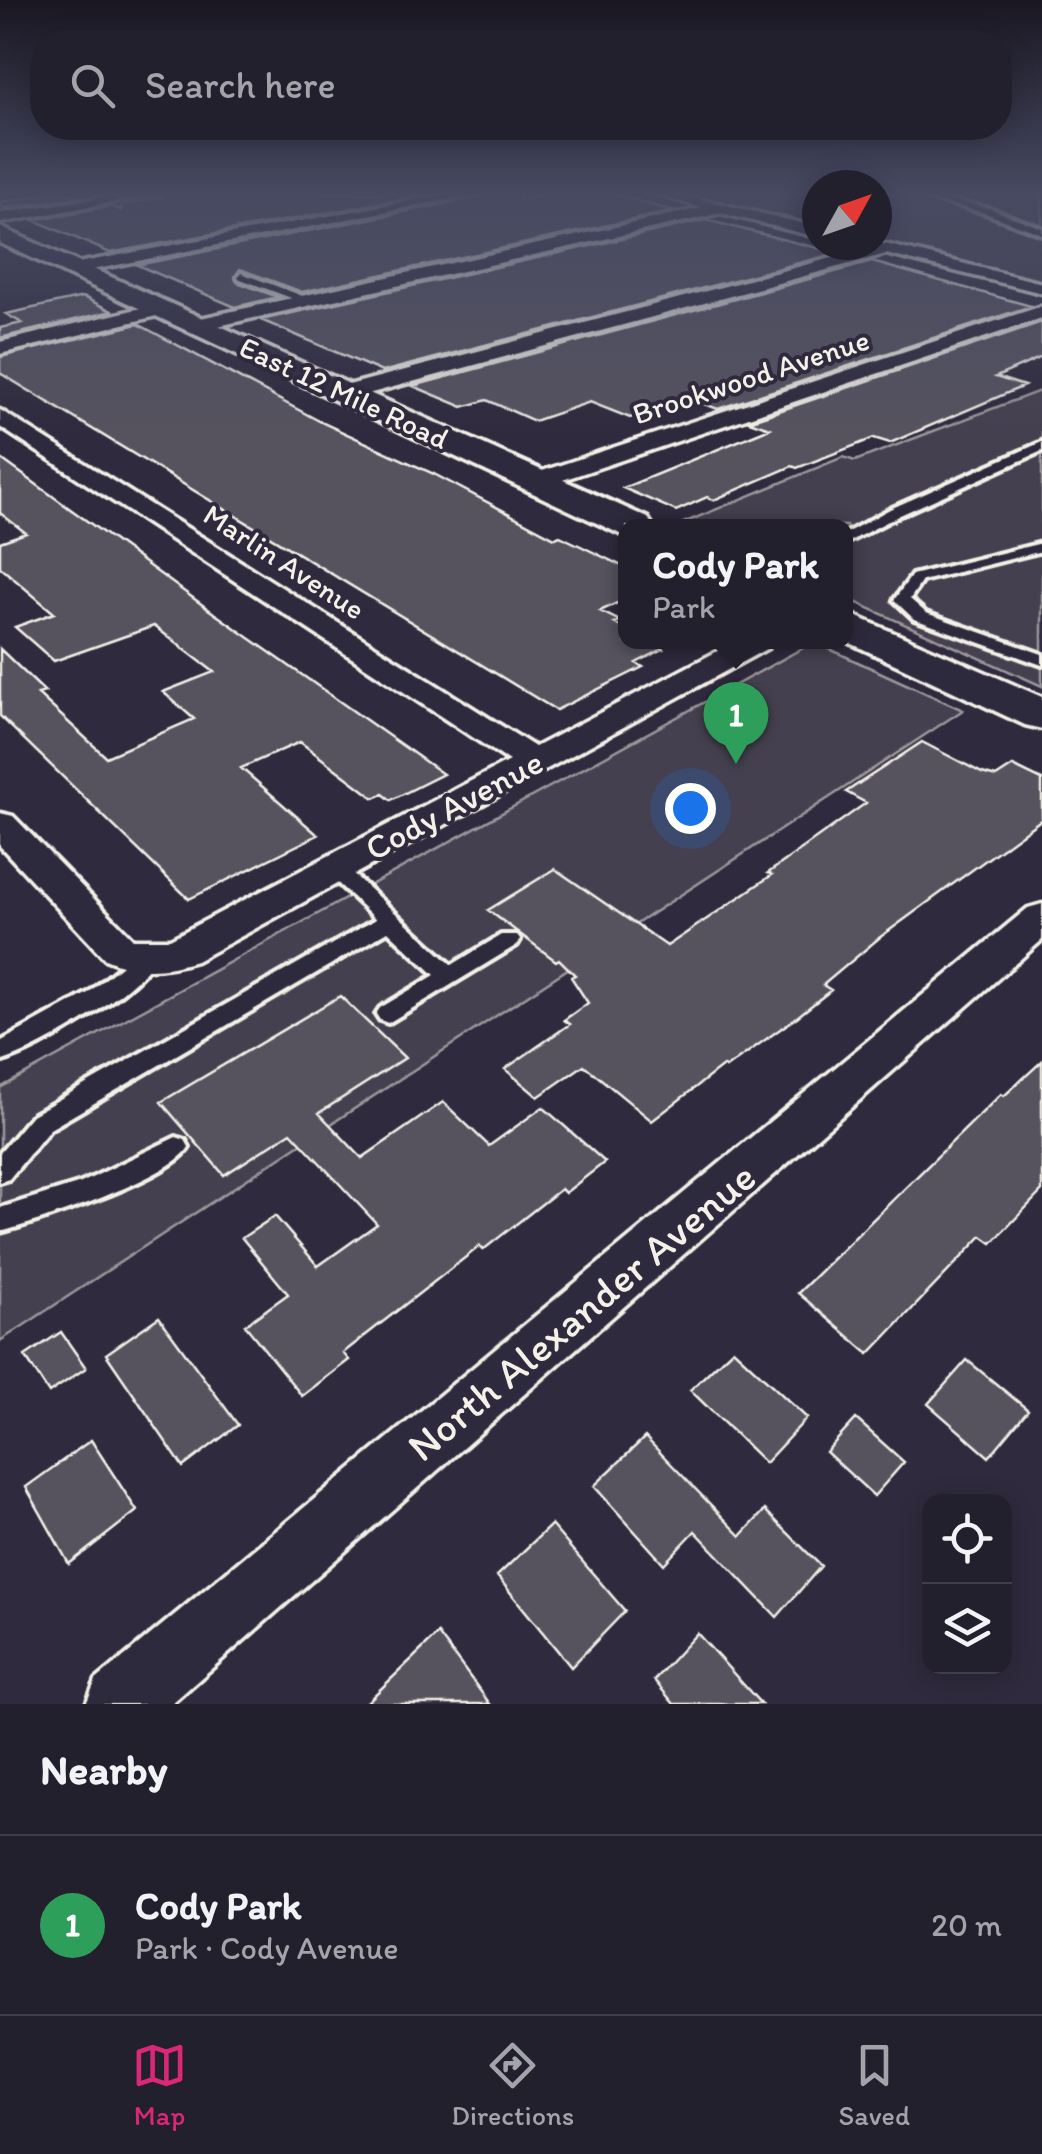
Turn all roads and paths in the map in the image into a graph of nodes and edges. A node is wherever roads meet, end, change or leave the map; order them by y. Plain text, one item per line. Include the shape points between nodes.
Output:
1 (80, 273) edge
2 (429, 273) edge
3 (785, 273) edge
4 (980, 273) edge
5 (241, 276) dead end
6 (1042, 288) edge
7 (305, 300) junction
8 (162, 309) junction
9 (1042, 312) edge
10 (196, 325) junction
11 (0, 348) edge
12 (345, 393) junction
13 (0, 416) edge
14 (1042, 446) edge
15 (536, 481) junction
16 (619, 519) edge
17 (853, 535) edge
18 (1042, 546) edge
19 (853, 628) edge
20 (744, 649) edge
21 (1042, 660) edge
22 (1042, 716) edge
23 (534, 762) junction
24 (0, 824) edge
25 (335, 869) junction
26 (1042, 918) edge
27 (390, 920) junction
28 (509, 940) dead end
29 (146, 957) junction
30 (450, 976) junction
31 (388, 1014) dead end
32 (0, 1053) edge
33 (176, 1147) dead end
34 (0, 1171) edge
35 (0, 1220) edge
36 (120, 1704) edge

1 - 8 main road, East 12 Mile Road
2 - 7 street
3 - 12 street
4 - 6 street
5 - 7 lane
7 - 10 street
8 - 10 main road, East 12 Mile Road
8 - 11 street
9 - 15 street, Brookwood Avenue
10 - 12 main road, East 12 Mile Road
12 - 15 main road, East 12 Mile Road
13 - 23 street, Marlin Avenue
14 - 17 lane
15 - 16 main road, East 12 Mile Road
18 - 21 lane via 917,578 902,600 920,616
19 - 22 main road
20 - 23 street, Cody Avenue
23 - 25 street, Cody Avenue
24 - 29 street via 119,948
25 - 27 lane
25 - 29 street, Cody Avenue via 182,950
26 - 36 street, North Alexander Avenue
27 - 30 lane
27 - 34 lane via 41,1122
28 - 30 lane
29 - 32 lane via 102,996
30 - 31 lane
33 - 35 lane via 114,1183

